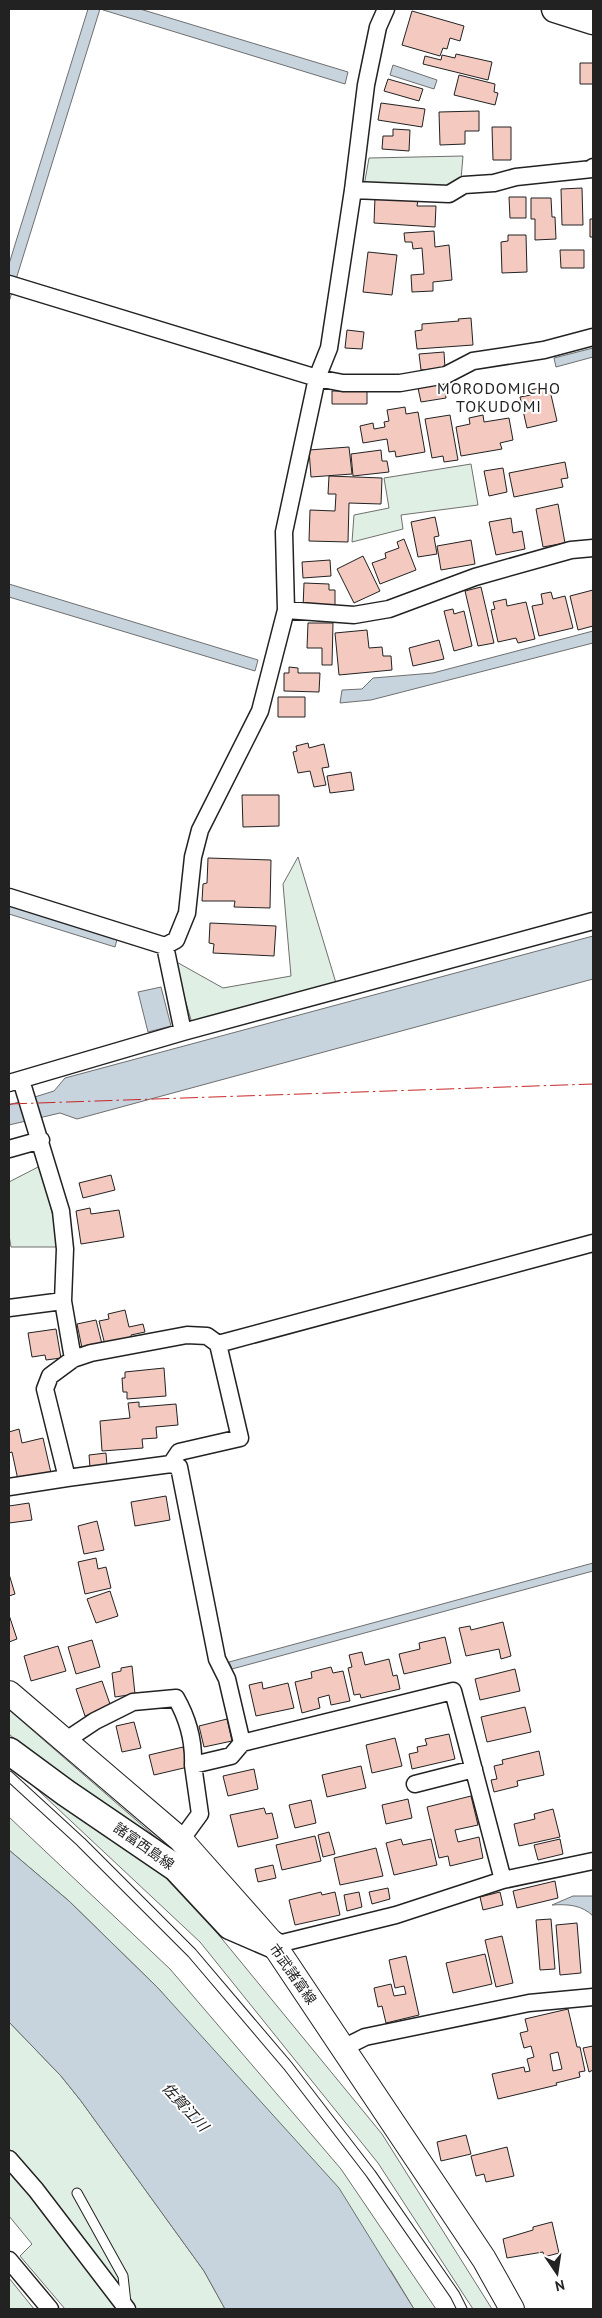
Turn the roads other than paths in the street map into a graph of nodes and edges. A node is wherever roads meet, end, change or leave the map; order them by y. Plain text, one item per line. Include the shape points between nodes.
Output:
1 (386, 9) edge
2 (555, 9) edge
3 (593, 21) edge
4 (593, 167) edge
5 (354, 190) junction
6 (14, 286) edge
7 (593, 336) edge
8 (317, 378) junction
9 (593, 548) edge
10 (286, 610) junction
11 (9, 897) edge
12 (593, 921) edge
13 (165, 946) junction
14 (183, 1032) junction
15 (18, 1085) edge
16 (39, 1136) junction
17 (9, 1149) edge
18 (593, 1243) edge
19 (63, 1301) junction
20 (9, 1308) edge
21 (218, 1344) junction
22 (73, 1359) junction
23 (172, 1464) junction
24 (68, 1478) junction
25 (9, 1487) edge
26 (9, 1693) edge
27 (65, 1741) junction
28 (242, 1743) junction
29 (9, 1751) edge
30 (193, 1766) junction
31 (474, 1769) junction
32 (9, 1776) edge
33 (415, 1784) dead end
34 (181, 1840) junction
35 (593, 1861) edge
36 (503, 1880) junction
37 (274, 1945) junction
38 (593, 1997) edge
39 (343, 2048) junction
40 (9, 2159) edge
41 (78, 2193) dead end
42 (9, 2260) edge
43 (50, 2309) edge
44 (127, 2309) edge
45 (462, 2309) edge
46 (512, 2309) edge

1 - 5 street via 378,27 366,85
2 - 3 main road
4 - 5 street via 464,185 449,194
5 - 8 street via 329,348
6 - 8 street
7 - 8 street via 544,350 473,361 446,375 400,383 343,383
8 - 10 street via 284,532
9 - 10 street via 571,550 475,576 389,608 354,614
10 - 13 street via 260,711 200,830 193,856 187,913 176,940
11 - 13 street
12 - 14 street
13 - 14 street
14 - 15 street
15 - 16 street
16 - 17 street
16 - 19 street via 61,1211 65,1249
18 - 21 street
19 - 20 street
19 - 22 street
21 - 22 street via 207,1336 187,1335
21 - 23 street via 240,1438 179,1452
22 - 24 street via 50,1376 45,1389
23 - 24 street
23 - 28 street via 178,1467 217,1659 227,1679
24 - 25 street
26 - 27 main road, 市武諸富線
27 - 30 street via 133,1702 176,1698 184,1711 194,1746
27 - 34 main road, 市武諸富線
28 - 30 street via 231,1756
28 - 31 street via 453,1692
29 - 37 main road, 諸富西島線 via 176,1868 230,1926
30 - 34 street via 200,1814
31 - 33 street
31 - 36 street
32 - 45 lane via 81,1842 192,1953 288,2066 370,2174
34 - 37 main road, 市武諸富線
35 - 36 street
36 - 37 street via 396,1915
37 - 39 main road, 市武諸富線
38 - 39 street via 520,2005 365,2037
39 - 46 main road, 市武諸富線 via 484,2259
40 - 44 street
41 - 44 lane via 123,2276
42 - 43 street

